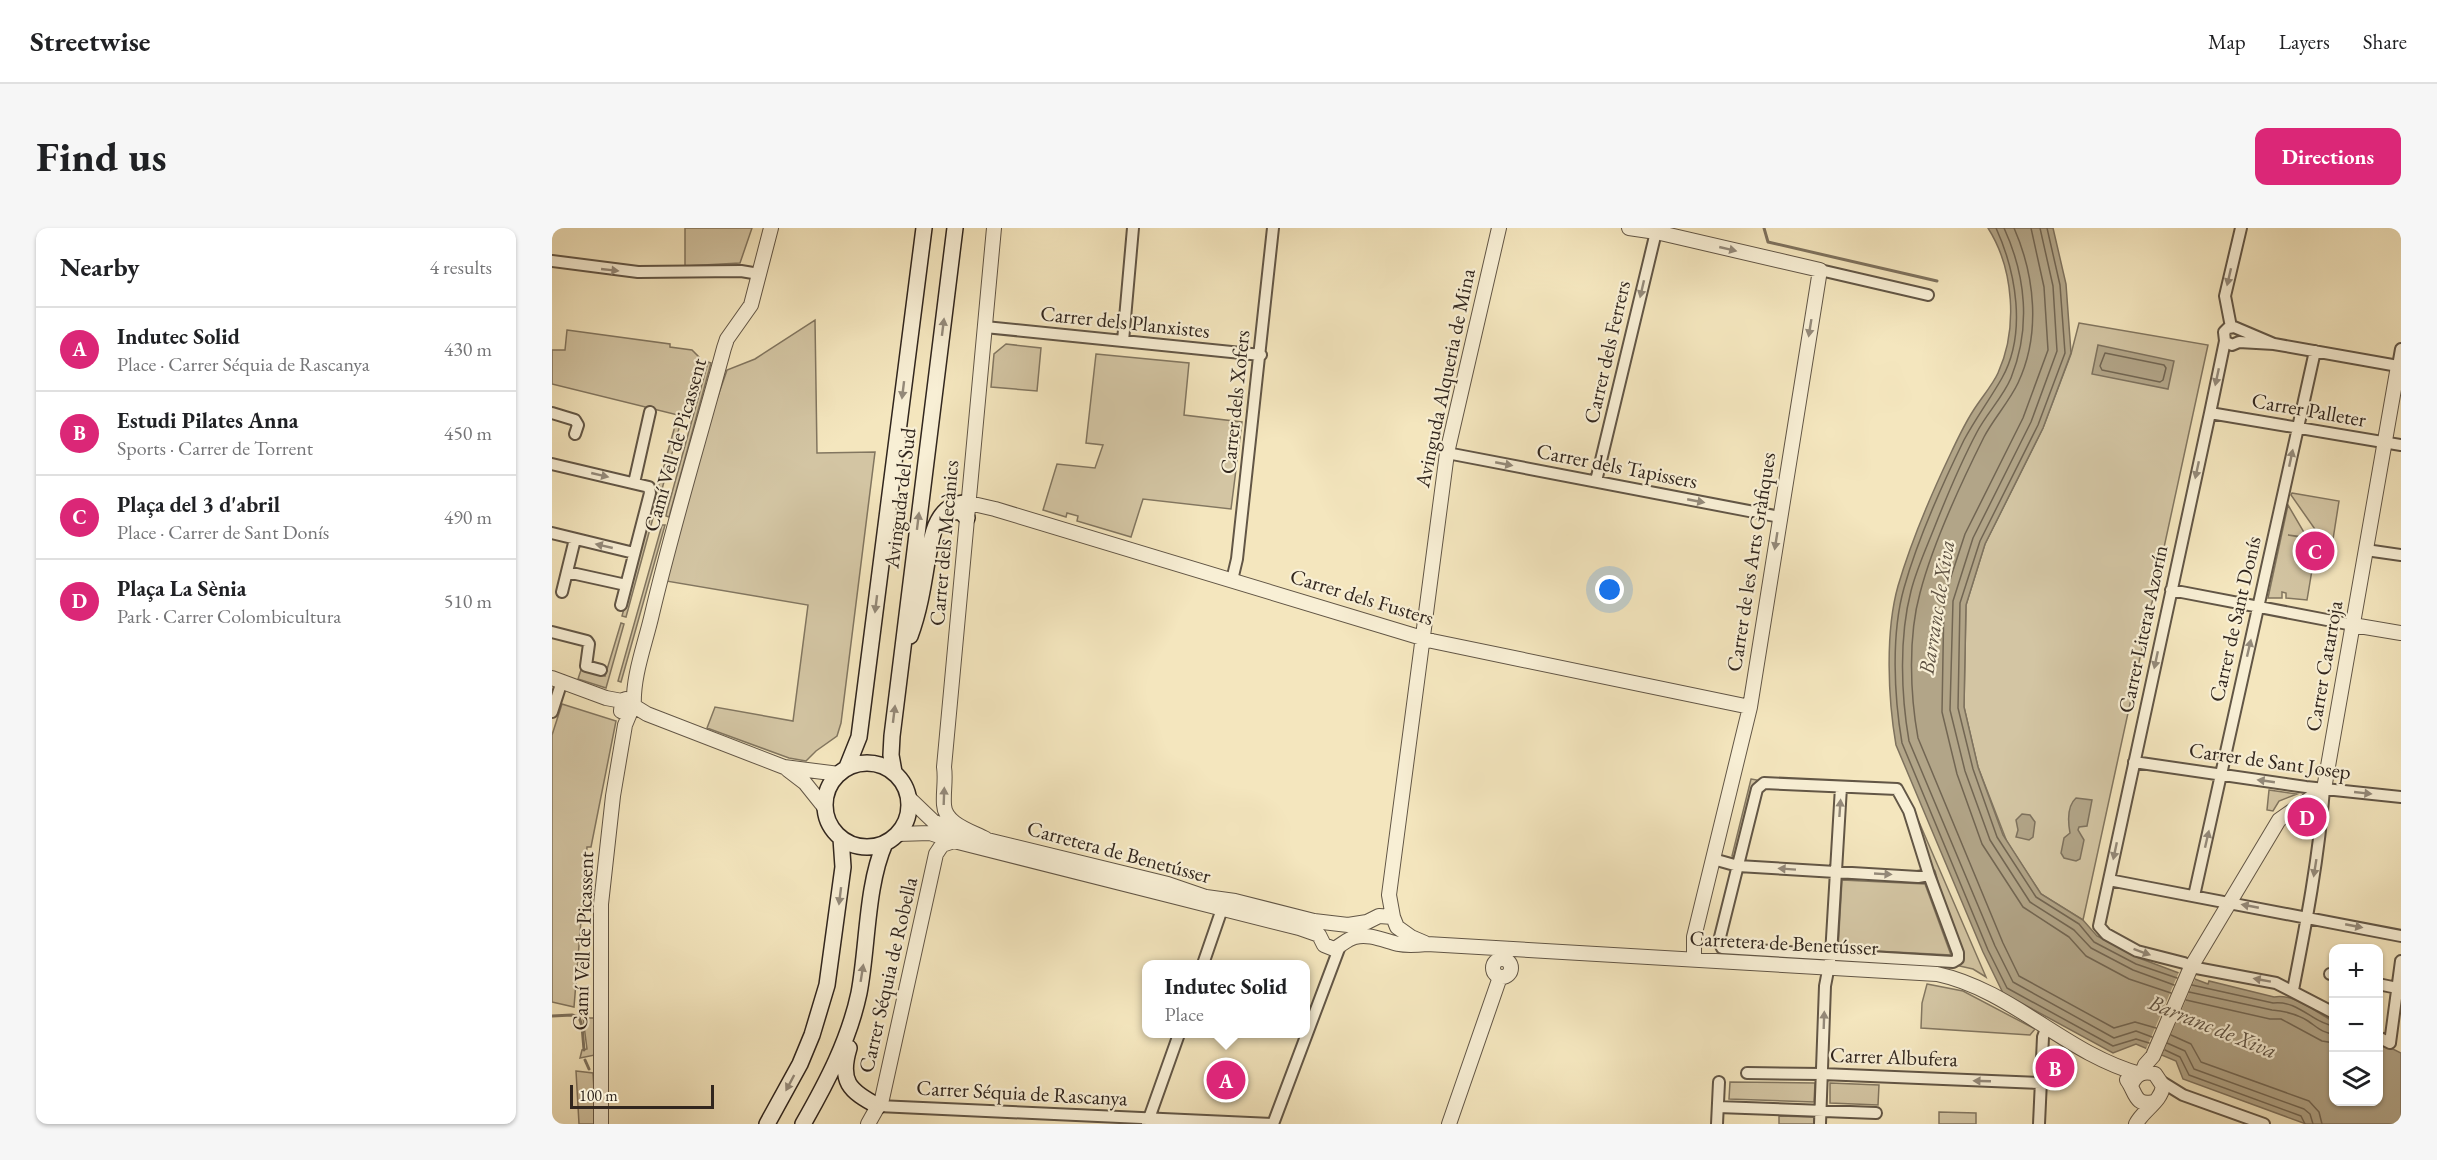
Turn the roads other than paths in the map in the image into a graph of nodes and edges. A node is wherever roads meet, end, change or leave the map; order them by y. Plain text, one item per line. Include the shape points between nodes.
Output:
1 (771, 228) edge
2 (924, 228) edge
3 (955, 228) edge
4 (994, 228) edge
5 (1134, 228) edge
6 (1274, 228) edge
7 (1499, 228) edge
8 (1629, 228) edge
9 (2241, 228) edge
10 (1656, 232) junction
11 (552, 261) edge
12 (1820, 270) junction
13 (759, 274) junction
14 (1928, 295) dead end
15 (985, 327) junction
16 (2234, 328) junction
17 (1123, 341) junction
18 (2225, 341) junction
19 (2239, 342) junction
20 (2274, 344) junction
21 (2401, 349) edge
22 (2315, 351) junction
23 (1261, 355) junction
24 (2400, 366) edge
25 (650, 412) dead end
26 (552, 413) edge
27 (2210, 413) junction
28 (2298, 428) junction
29 (575, 434) dead end
30 (2385, 442) junction
31 (2401, 445) edge
32 (1447, 453) junction
33 (552, 465) edge
34 (1596, 482) junction
35 (634, 483) junction
36 (968, 511) junction
37 (1780, 517) junction
38 (552, 533) edge
39 (575, 539) junction
40 (2366, 550) junction
41 (634, 553) junction
42 (2401, 555) edge
43 (567, 572) junction
44 (1232, 580) junction
45 (626, 585) junction
46 (2171, 590) junction
47 (562, 592) dead end
48 (621, 605) dead end
49 (2258, 607) junction
50 (2353, 625) junction
51 (552, 632) edge
52 (2401, 633) edge
53 (1422, 638) junction
54 (901, 658) junction
55 (602, 670) dead end
56 (557, 680) edge
57 (1750, 706) junction
58 (627, 709) junction
59 (552, 712) edge
60 (2134, 762) junction
61 (784, 767) junction
62 (843, 770) junction
63 (894, 772) junction
64 (2221, 775) junction
65 (1841, 787) junction
66 (2324, 789) junction
67 (909, 798) junction
68 (2401, 798) edge
69 (825, 808) junction
70 (898, 834) junction
71 (841, 838) junction
72 (986, 839) junction
73 (954, 841) junction
74 (885, 843) junction
75 (1713, 859) junction
76 (1738, 866) junction
77 (1836, 872) junction
78 (1929, 874) junction
79 (2109, 880) junction
80 (1389, 895) junction
81 (2194, 896) junction
82 (2229, 902) junction
83 (1222, 909) junction
84 (1379, 916) junction
85 (2307, 917) junction
86 (1395, 922) junction
87 (1330, 924) junction
88 (2401, 936) edge
89 (1322, 940) junction
90 (1387, 940) junction
91 (1427, 944) junction
92 (1340, 946) junction
93 (1504, 954) junction
94 (1688, 959) junction
95 (1204, 960) edge
96 (1830, 961) junction
97 (2401, 961) edge
98 (1330, 970) junction
99 (2190, 972) junction
100 (2383, 985) edge
101 (2397, 988) junction
102 (2293, 990) junction
103 (2329, 1009) edge
104 (854, 1013) junction
105 (1310, 1024) edge
106 (2397, 1024) edge
107 (2046, 1029) junction
108 (1178, 1038) edge
109 (1305, 1038) edge
110 (2383, 1039) edge
111 (2116, 1067) junction
112 (1747, 1073) dead end
113 (1822, 1074) junction
114 (1719, 1082) dead end
115 (2040, 1083) junction
116 (2152, 1083) junction
117 (2132, 1089) junction
118 (878, 1106) junction
119 (1718, 1107) junction
120 (1820, 1112) junction
121 (1876, 1113) dead end
122 (1148, 1121) edge
123 (2251, 1122) edge
124 (601, 1124) edge
125 (767, 1124) edge
126 (803, 1124) edge
127 (868, 1124) edge
128 (1273, 1124) edge
129 (1449, 1124) edge
130 (1718, 1124) edge
131 (1820, 1124) edge
132 (2038, 1124) edge
133 (2131, 1124) edge
134 (2136, 1124) edge
135 (2264, 1124) edge

1 - 13 street, Camí Vell de Picassent
2 -> 62 main road, Avinguda del Sud via 859,737
54 -> 3 main road, Avinguda del Sud
4 - 15 street, Carrer dels Mecànics
5 - 17 street
6 - 23 street, Carrer dels Xofers
7 - 32 street, Avinguda Alqueria de Mina
8 - 10 street
9 -> 16 street via 2225,296
10 -> 12 street
10 -> 34 street, Carrer dels Ferrers
11 -> 13 street via 638,272
12 - 14 street
12 -> 37 street, Carrer de les Arts Gràfiques
13 - 58 street, Camí Vell de Picassent via 751,305 724,348
15 - 17 street, Carrer dels Planxistes
15 - 36 street, Carrer dels Mecànics
16 - 18 street via 2224,332
16 - 19 street via 2241,334
16 - 20 street
17 - 23 street, Carrer dels Planxistes
18 - 19 street via 2232,345
18 -> 27 street, Carrer Literat Azorín
19 - 20 street
20 - 22 street
21 - 24 street, Carrer Catarroja
22 - 24 street
22 - 28 street, Carrer de Sant Donís
23 - 44 street, Carrer dels Xofers
24 - 30 street, Carrer Catarroja
25 - 35 street
26 - 29 street via 575,420
27 - 28 street, Carrer Palleter
27 -> 46 street, Carrer Literat Azorín
28 - 30 street, Carrer Palleter
49 -> 28 street, Carrer de Sant Donís
30 - 31 street, Carrer Palleter
30 - 40 street, Carrer Catarroja
32 -> 34 street, Carrer dels Tapissers
32 - 53 street, Avinguda Alqueria de Mina
33 -> 35 street
34 -> 37 street, Carrer dels Tapissers
35 - 41 street via 647,486 650,493
36 - 44 street, Carrer dels Fusters via 995,509
36 - 54 main road via 952,510 938,520 917,618
72 -> 36 street, Carrer dels Mecànics via 957,825 944,806
37 -> 57 street, Carrer de les Arts Gràfiques
38 - 39 street
41 -> 39 street
39 - 43 street
40 - 42 street
40 - 50 street, Carrer Catarroja
41 - 45 street
43 - 45 street
43 - 47 street
44 - 53 street, Carrer dels Fusters
45 - 48 street
46 - 49 street
46 -> 60 street, Carrer Literat Azorín
49 - 50 street
64 -> 49 street, Carrer de Sant Donís
50 - 52 street
50 - 66 street, Carrer Catarroja
51 - 55 street via 587,641 586,666
53 - 57 street, Carrer dels Fusters
53 - 80 street, Avinguda Alqueria de Mina
63 -> 54 main road, Avinguda del Sud via 891,741
56 - 58 street
56 - 59 street
57 - 75 street, Carrer de les Arts Gràfiques
58 - 61 street
58 - 124 street, Camí Vell de Picassent via 601,904
60 - 64 street, Carrer de Sant Josep
60 -> 79 street, Carrer Literat Azorín
61 - 62 street
61 - 69 street via 805,783
62 - 63 main road via 859,763 872,763
62 - 69 main road via 831,783
63 - 67 main road
66 -> 64 street, Carrer de Sant Josep
81 -> 64 street, Carrer de Sant Donís
65 - 76 street via 1760,785
77 -> 65 street
65 - 78 street via 1899,792
66 -> 68 street, Carrer de Sant Josep
66 - 82 street via 2279,820
66 -> 85 street, Carrer Catarroja
67 - 70 main road via 907,817
67 - 72 street, Carretera de Benetússer via 938,824 957,834
69 - 71 main road
70 - 73 street, Carretera de Benetússer via 930,833
70 - 74 main road
71 - 74 main road via 862,846
71 -> 125 main road via 843,867 825,993 800,1064
72 - 87 street, Carretera de Benetússer via 1206,897
73 - 83 street, Carretera de Benetússer
73 - 118 street, Carrer Séquia de Robella via 942,845 936,854
104 -> 74 main road via 876,872
75 - 76 street
75 - 94 street, Carrer de les Arts Gràfiques
77 -> 76 street
76 - 96 street, Carretera de Benetússer via 1720,945 1725,949
77 -> 78 street via 1920,877
77 - 96 street
78 - 96 street, Carretera de Benetússer via 1958,959
79 - 81 street
79 -> 99 street, Carrer Literat Azorín via 2099,926 2106,934 2137,951 2184,963
80 - 84 street, Avinguda Alqueria de Mina
80 - 86 street, Avinguda Alqueria de Mina
81 - 82 street
85 -> 82 street
82 - 99 street
83 - 89 street, Carretera de Benetússer via 1299,928
83 - 95 street
84 - 86 street, Carretera de Benetússer
84 - 87 street, Carretera de Benetússer via 1357,924
85 -> 88 street
85 - 102 street, Carrer Catarroja
86 - 90 street via 1393,937
86 - 91 street, Carretera de Benetússer via 1411,937
87 - 89 street via 1324,927
89 - 92 street, Carretera de Benetússer via 1334,949
89 - 98 street
90 - 91 street, Carretera de Benetússer
90 - 92 street, Carretera de Benetússer via 1358,936
91 - 93 street, Carretera de Benetússer
92 - 98 street
93 - 94 street, Carretera de Benetússer
93 - 129 street via 1511,970 1500,977
94 - 96 street, Carretera de Benetússer
96 - 107 street, Carretera de Benetússer via 1953,978 1989,993
113 -> 96 street
97 - 101 street
98 - 105 street
102 -> 99 street via 2276,983
99 - 116 street via 2154,1054
100 - 101 street
101 - 106 street
102 - 103 street
104 - 118 main road via 845,1073 852,1090
104 - 126 main road via 843,1047
106 - 110 street via 2390,1043
107 - 111 street, Carretera de Benetússer
107 - 115 street
108 - 122 street
109 - 128 street
111 - 116 street, Carretera de Benetússer
111 - 117 street, Carretera de Benetússer
112 - 113 street, Carrer Albufera
115 -> 113 street, Carrer Albufera
113 - 120 street
114 - 119 street
115 - 132 street
116 - 117 street
116 - 117 street, Carretera de Benetússer via 2139,1101
116 - 123 street, Carretera de Benetússer
116 - 134 street
117 - 133 street
118 - 122 street, Carrer Séquia de Rascanya
118 - 127 street, Carrer Séquia de Robella
119 - 120 street
119 - 130 street
120 - 121 street
120 - 131 street
122 - 128 street, Carrer Séquia de Rascanya
123 - 135 street, Carretera de Benetússer

